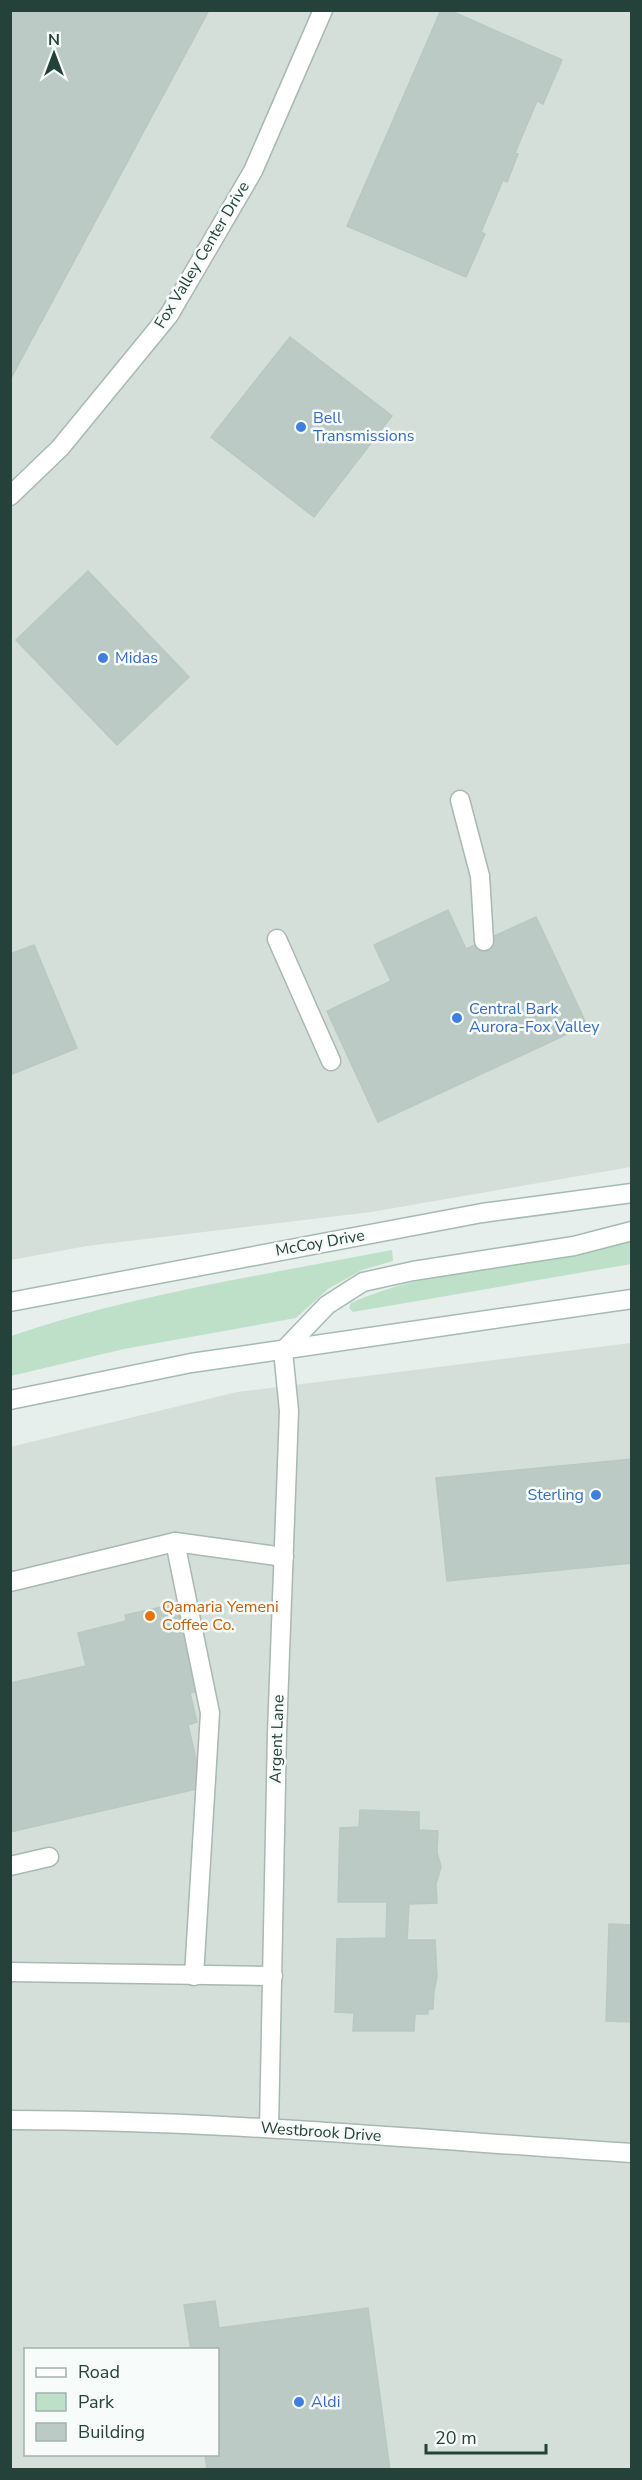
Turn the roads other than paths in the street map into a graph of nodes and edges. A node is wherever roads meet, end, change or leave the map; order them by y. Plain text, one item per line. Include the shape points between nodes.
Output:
1 (323, 10) edge
2 (10, 496) edge
3 (460, 800) dead end
4 (277, 939) dead end
5 (484, 941) dead end
6 (331, 1061) dead end
7 (632, 1193) edge
8 (632, 1231) edge
9 (632, 1299) edge
10 (10, 1302) edge
11 (283, 1351) junction
12 (10, 1400) edge
13 (175, 1542) junction
14 (284, 1557) junction
15 (10, 1582) edge
16 (49, 1857) dead end
17 (10, 1866) edge
18 (10, 1972) edge
19 (194, 1976) junction
20 (273, 1976) junction
21 (10, 2120) edge
22 (268, 2128) junction
23 (632, 2153) edge

1 - 2 street, Fox Valley Center Drive via 253,171 169,315 60,448
3 - 5 street via 480,876
4 - 6 street
7 - 10 street, McCoy Drive via 482,1214
8 - 11 street via 573,1246 363,1282 327,1305
9 - 11 street
11 - 12 street via 191,1363
11 - 14 street, Argent Lane via 289,1411
13 - 14 street
13 - 15 street
13 - 19 street via 210,1713
14 - 20 street, Argent Lane
16 - 17 street
18 - 19 street
19 - 20 street
20 - 22 street, Argent Lane
21 - 22 street, Westbrook Drive
22 - 23 street, Westbrook Drive

